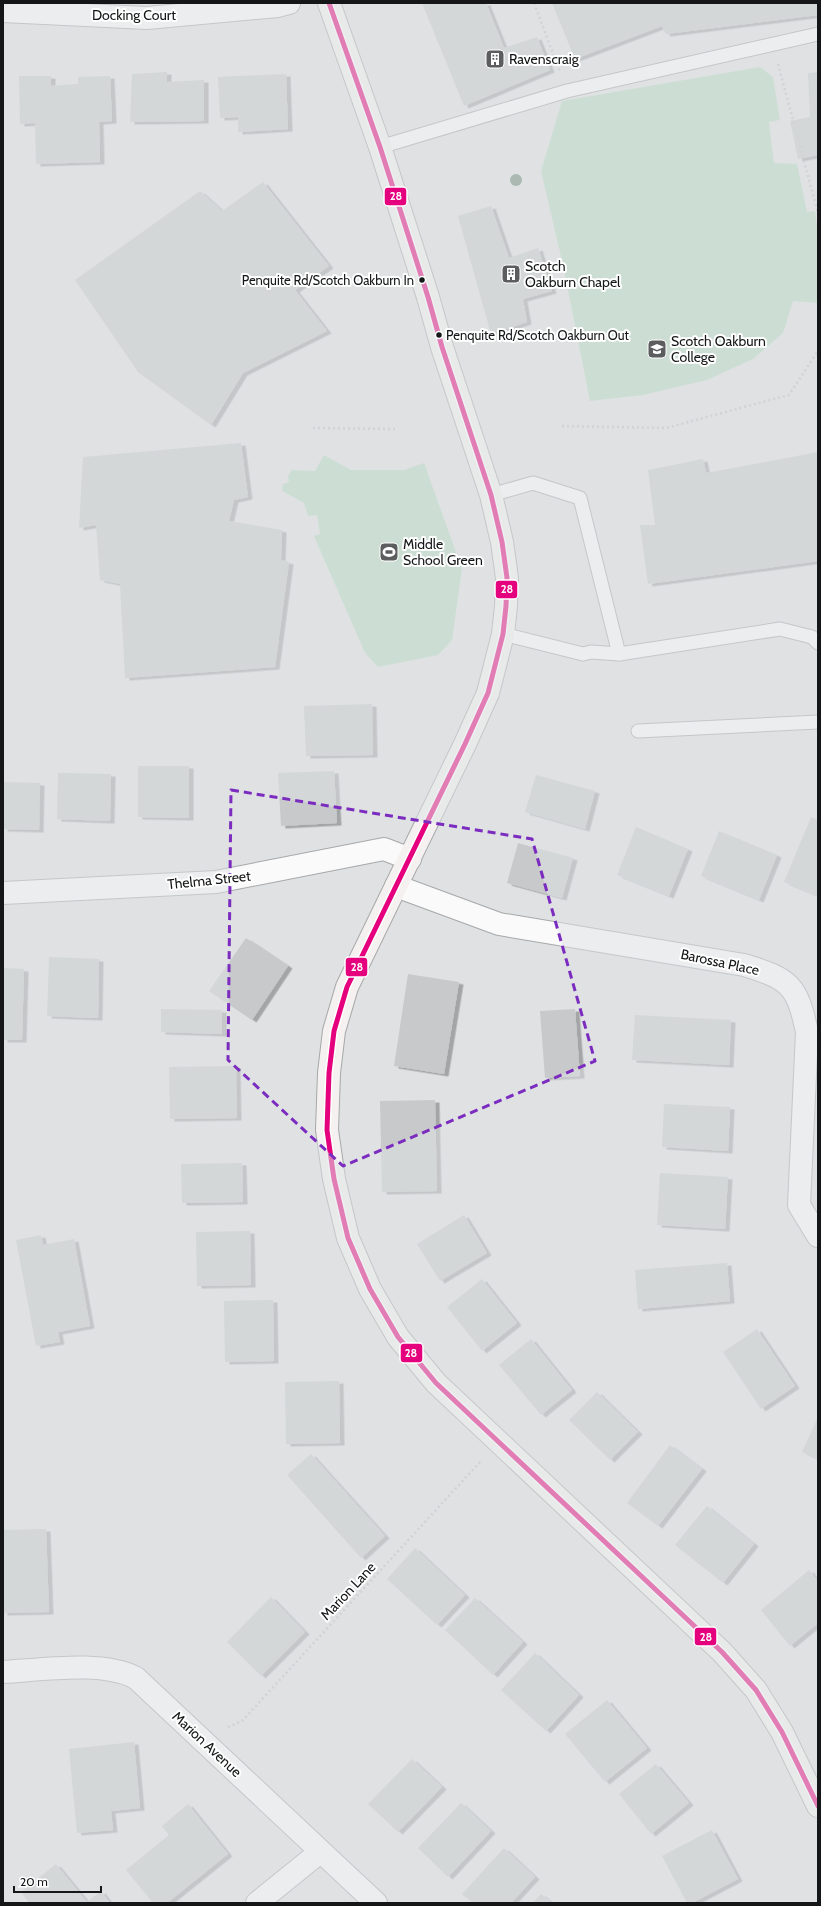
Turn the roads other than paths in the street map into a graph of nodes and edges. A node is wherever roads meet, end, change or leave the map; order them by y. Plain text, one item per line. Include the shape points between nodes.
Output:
1 (289, 3) edge
2 (329, 3) edge
3 (3, 11) edge
4 (818, 34) edge
5 (380, 146) junction
6 (491, 495) junction
7 (503, 634) junction
8 (818, 643) edge
9 (619, 654) junction
10 (818, 722) edge
11 (638, 731) dead end
12 (410, 859) junction
13 (396, 886) junction
14 (3, 893) edge
15 (818, 1236) edge
16 (3, 1672) edge
17 (818, 1806) edge
18 (320, 1852) junction
19 (257, 1903) edge
20 (376, 1903) edge

1 - 3 street, Docking Court via 148,18
2 - 5 street
4 - 5 lane via 567,91
5 - 6 street
6 - 7 street via 507,578
6 - 9 lane via 533,483 580,498
7 - 9 lane via 583,654
7 - 12 street via 488,693
8 - 9 lane via 812,638 780,629
10 - 11 lane
12 - 13 street
12 - 14 street, Thelma Street via 384,849 216,882
13 - 15 street, Barossa Place via 499,924 744,965 773,974 792,987 802,1007 807,1032 799,1205
13 - 17 street via 347,986 334,1031 330,1073 327,1130 334,1179 348,1238 370,1289 398,1337 436,1383 722,1652 756,1690 782,1732
16 - 18 street, Marion Avenue via 107,1668 126,1672 136,1678 201,1738
18 - 19 street
18 - 20 street, Marion Avenue

